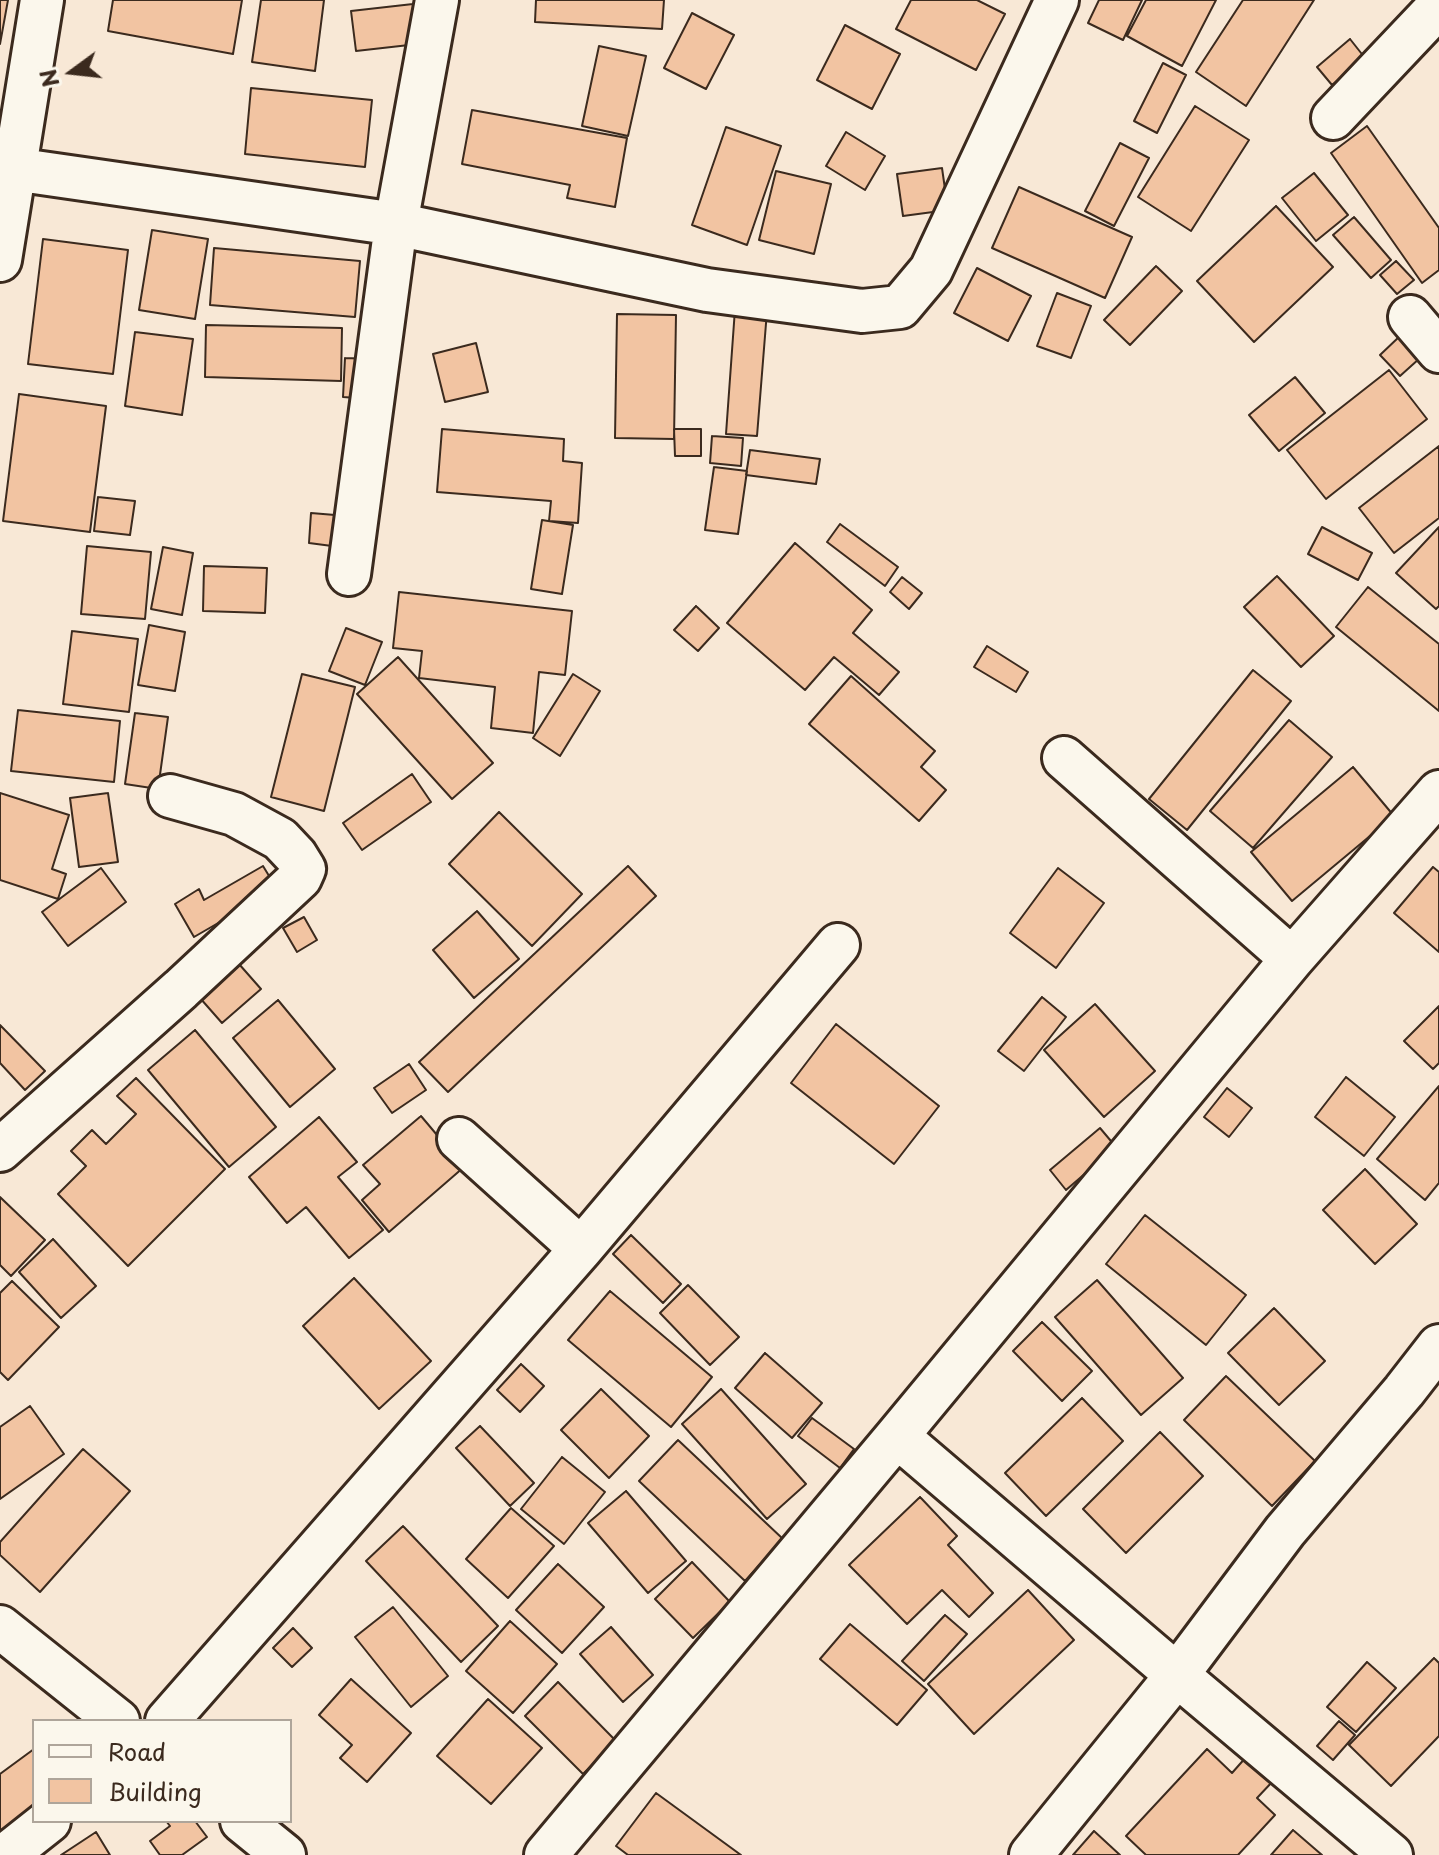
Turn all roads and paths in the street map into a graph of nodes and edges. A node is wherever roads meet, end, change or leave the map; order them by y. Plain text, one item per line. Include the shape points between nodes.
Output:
1 (42, 0) edge
2 (437, 0) edge
3 (1057, 0) edge
4 (1439, 6) edge
5 (1333, 118) dead end
6 (8, 168) edge
7 (396, 224) junction
8 (0, 260) edge
9 (1410, 317) dead end
10 (1439, 351) edge
11 (349, 574) dead end
12 (1064, 758) dead end
13 (1439, 792) edge
14 (170, 796) dead end
15 (838, 945) dead end
16 (1292, 959) junction
17 (459, 1139) dead end
18 (0, 1150) edge
19 (581, 1249) junction
20 (1439, 1346) edge
21 (897, 1436) junction
22 (0, 1627) edge
23 (1177, 1675) junction
24 (115, 1719) edge
25 (169, 1719) edge
26 (46, 1823) edge
27 (244, 1823) edge
28 (6, 1855) edge
29 (284, 1855) edge
30 (546, 1855) edge
31 (1031, 1855) edge
32 (1391, 1855) edge

1 - 6 street
2 - 7 street
3 - 7 street via 931,270 900,307 862,311 707,290
4 - 5 street
6 - 7 street
6 - 8 street
7 - 11 street
9 - 10 street
12 - 16 street
13 - 16 street
14 - 18 street via 234,814 280,839 304,869 300,878
15 - 19 street
16 - 21 street
17 - 19 street
19 - 25 street
20 - 23 street via 1285,1531
21 - 23 street
21 - 30 street
22 - 24 street
23 - 31 street
23 - 32 street
26 - 28 street
27 - 29 street

